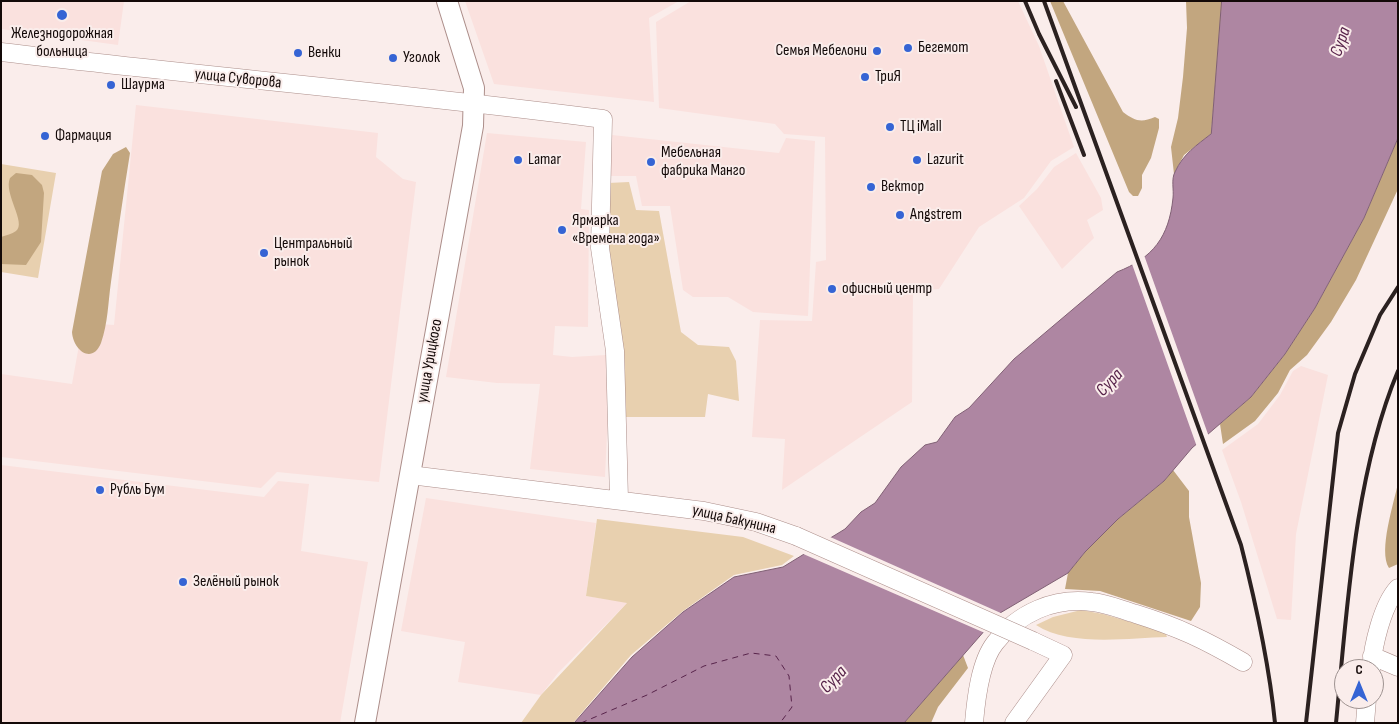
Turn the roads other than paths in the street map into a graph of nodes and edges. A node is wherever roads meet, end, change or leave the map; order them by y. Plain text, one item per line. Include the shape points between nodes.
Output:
1 (447, 1) edge
2 (1, 52) edge
3 (474, 102) junction
4 (410, 475) junction
5 (619, 499) junction
6 (1398, 588) edge
7 (1372, 659) edge
8 (1243, 662) dead end
9 (1384, 665) edge
10 (1398, 667) edge
11 (1366, 709) edge
12 (365, 723) edge
13 (974, 723) edge
14 (1014, 723) edge
15 (1365, 723) edge

1 - 3 main road, улица Урицкого via 474,88
2 - 3 main road, улица Суворова
3 - 4 main road, улица Урицкого via 473,126
3 - 5 main road, улица Суворова via 603,119 600,248 615,352
4 - 5 main road, улица Бакунина
4 - 12 main road, улица Урицкого
5 - 14 main road, улица Бакунина, bridge via 728,516 796,536 1063,655
6 - 7 main road via 1389,597
8 - 13 main road via 1201,637 1168,624 1093,602 1064,602 1031,611 995,643 979,687
9 - 10 main road
11 - 15 main road

